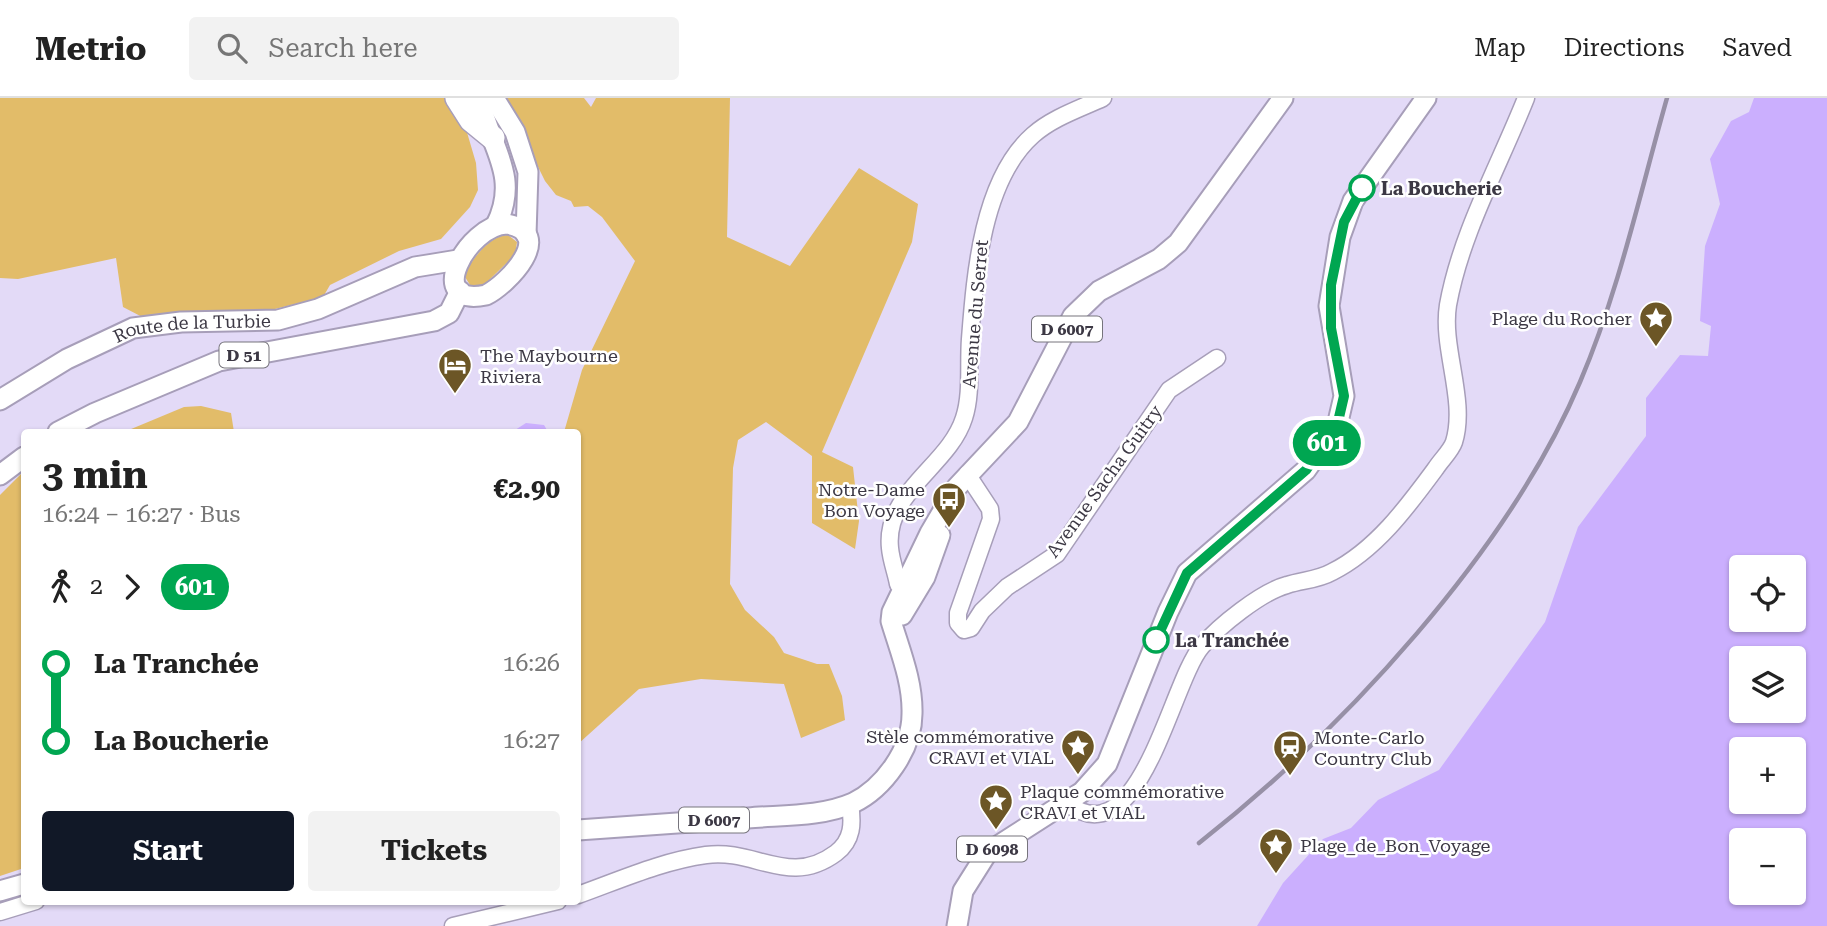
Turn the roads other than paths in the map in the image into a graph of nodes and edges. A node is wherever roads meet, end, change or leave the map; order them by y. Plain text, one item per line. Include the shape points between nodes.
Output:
1 (457, 98) edge
2 (1103, 98) edge
3 (1283, 98) edge
4 (1426, 98) edge
5 (1526, 98) edge
6 (481, 102) edge
7 (493, 138) junction
8 (496, 226) junction
9 (526, 235) junction
10 (458, 260) junction
11 (395, 278) junction
12 (457, 286) junction
13 (480, 296) junction
14 (401, 329) junction
15 (1217, 358) dead end
16 (0, 400) edge
17 (64, 429) edge
18 (21, 459) edge
19 (967, 474) junction
20 (0, 475) edge
21 (912, 584) junction
22 (1067, 803) junction
23 (850, 804) junction
24 (581, 830) edge
25 (21, 885) edge
26 (0, 891) edge
27 (581, 894) edge
28 (23, 905) edge
29 (541, 905) edge
30 (0, 912) edge
31 (453, 926) edge
32 (957, 926) edge

1 - 7 highway via 471,120
2 - 21 street, Avenue du Serret via 1032,136 1007,170 983,230 965,417 954,440 898,506 890,530 893,561
3 - 19 main road, D 6007 via 1178,243 1159,259 1099,291 1073,316 1018,422
4 - 22 main road, D 6098 via 1353,201 1342,229 1329,306 1344,396 1337,426 1306,470 1187,573 1115,749 1099,776
5 - 22 street via 1481,202 1447,308 1454,377 1453,444 1414,498 1367,549 1333,572 1285,585 1220,627 1199,648 1142,776 1121,805 1079,813
6 - 7 main road
6 - 9 main road via 522,153 530,181
7 - 8 main road via 506,187 505,205
8 - 9 main road via 513,225
8 - 10 main road
9 - 13 main road via 529,246 522,262 491,293
10 - 11 main road, Route de la Turbie via 415,267
10 - 12 main road via 454,267
11 - 12 main road, Route de la Turbie via 434,274
11 - 16 main road, Route de la Turbie via 278,320 133,328 67,359
12 - 13 main road, Route de la Turbie
12 - 14 main road, D 51 via 449,313
13 - 14 main road, D 51 via 445,324 417,331
14 - 17 main road, D 51 via 219,361
15 - 19 street, Avenue Sacha Guitry via 1169,390 1057,554 1007,587 971,628 964,630 958,613 991,519 990,509
18 - 20 main road
19 - 21 main road, D 6007 via 943,514
21 - 23 main road, D 6007 via 895,636 910,684 913,716 895,765 879,785
22 - 32 main road, D 6098 via 987,853 963,891
23 - 24 main road, D 6007 via 811,813
23 - 27 street via 850,835 840,849 803,869 710,854
25 - 26 main road
28 - 30 street
29 - 31 street

